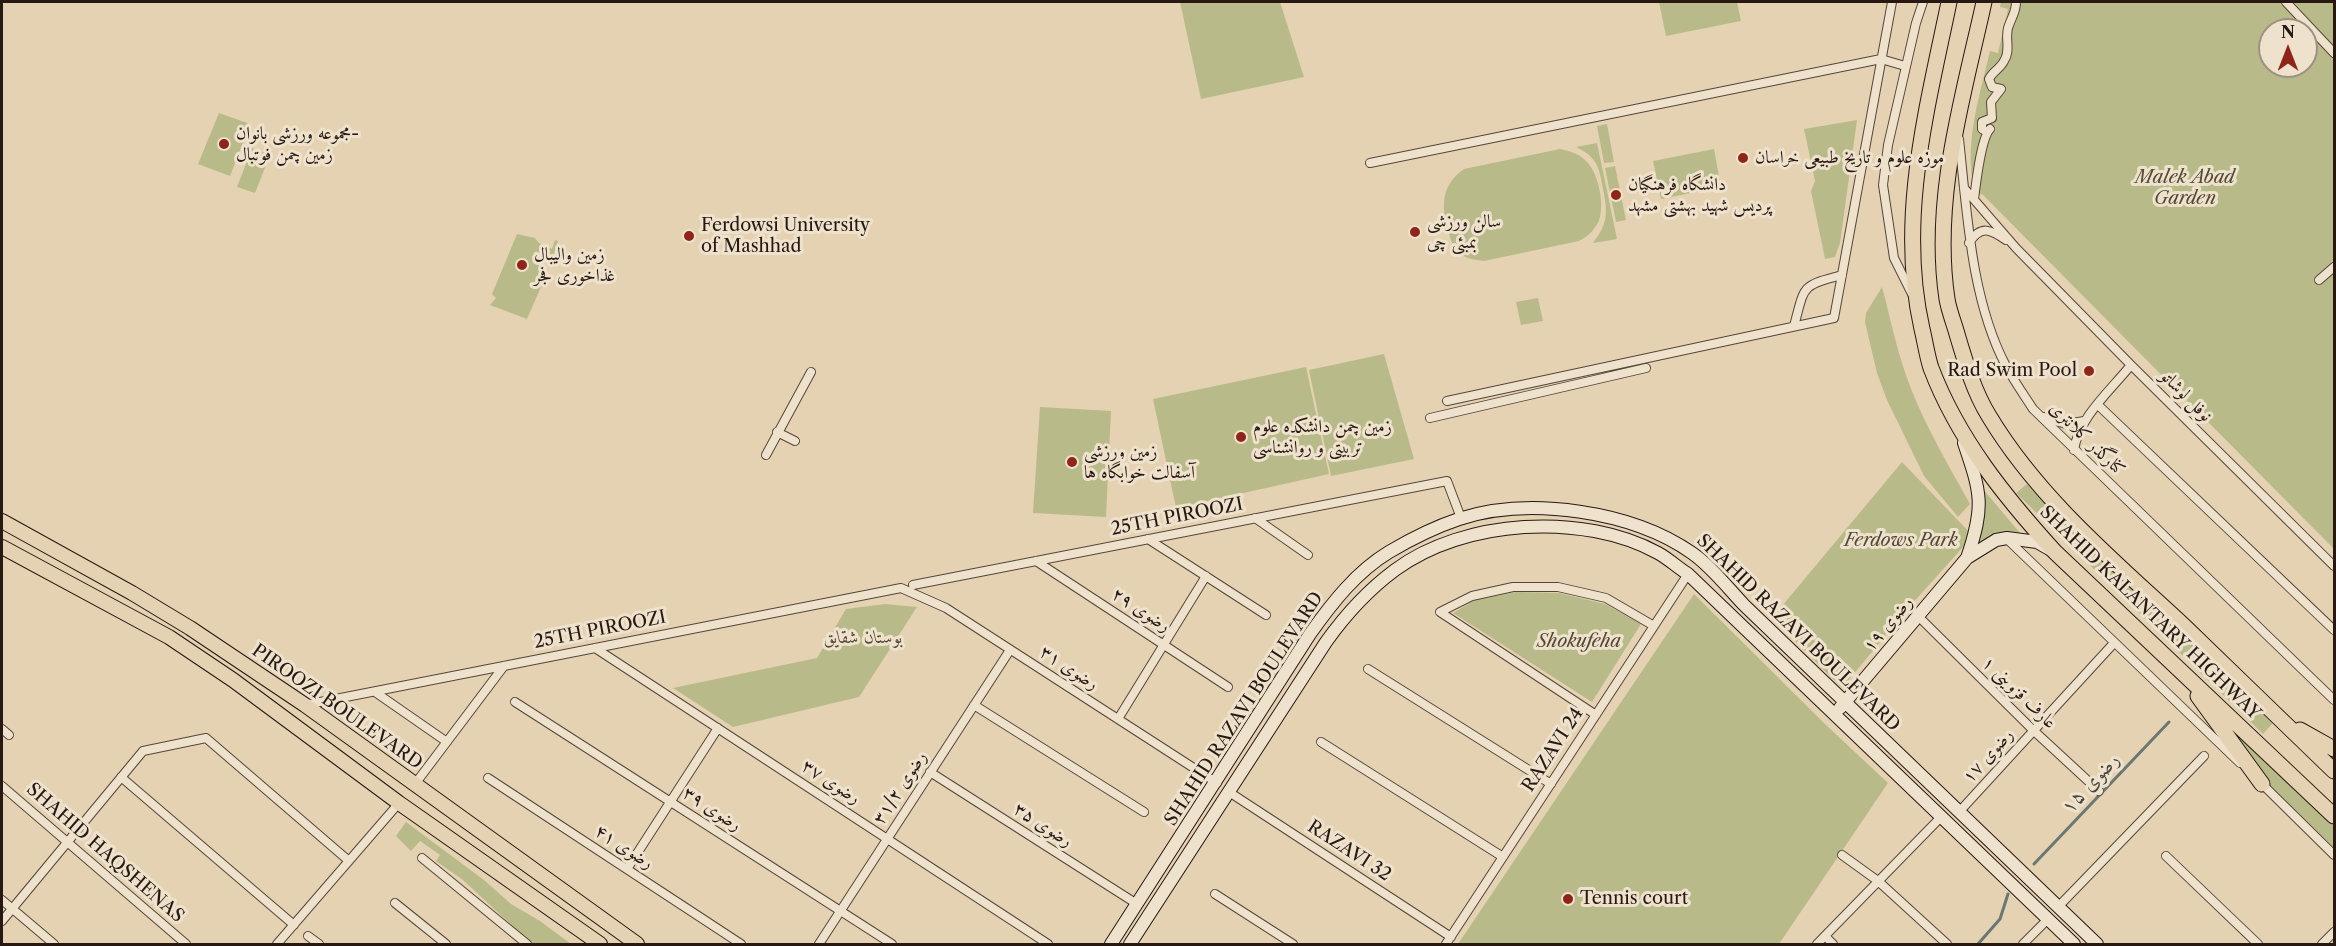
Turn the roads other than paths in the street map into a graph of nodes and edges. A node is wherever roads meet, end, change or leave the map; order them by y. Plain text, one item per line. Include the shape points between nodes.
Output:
1 (1892, 2) edge
2 (1923, 2) edge
3 (1949, 2) edge
4 (1984, 2) edge
5 (2016, 2) edge
6 (2286, 2) edge
7 (2334, 53) edge
8 (1881, 59) junction
9 (1905, 66) junction
10 (1957, 124) junction
11 (1370, 163) dead end
12 (1964, 188) junction
13 (1974, 200) junction
14 (1969, 243) junction
15 (2016, 248) junction
16 (2334, 267) edge
17 (1842, 275) junction
18 (2319, 280) dead end
19 (1916, 300) junction
20 (1794, 326) junction
21 (2131, 365) junction
22 (1646, 368) dead end
23 (811, 372) dead end
24 (1447, 401) dead end
25 (2098, 405) junction
26 (2033, 409) junction
27 (1430, 418) dead end
28 (1957, 421) junction
29 (2084, 421) junction
30 (777, 432) junction
31 (795, 441) dead end
32 (2073, 450) junction
33 (765, 455) dead end
34 (1255, 518) junction
35 (1461, 518) junction
36 (2, 521) edge
37 (2007, 538) junction
38 (1148, 539) junction
39 (2, 547) edge
40 (2055, 552) junction
41 (1308, 555) dead end
42 (1968, 558) junction
43 (1036, 561) junction
44 (2334, 566) edge
45 (1688, 574) junction
46 (1206, 576) junction
47 (913, 585) dead end
48 (901, 588) joint
49 (1266, 615) dead end
50 (1918, 616) junction
51 (1654, 626) junction
52 (2334, 630) edge
53 (2114, 643) junction
54 (1164, 645) junction
55 (596, 648) junction
56 (1010, 650) junction
57 (2175, 665) junction
58 (504, 666) junction
59 (1368, 669) dead end
60 (1228, 687) dead end
61 (375, 692) junction
62 (2334, 700) edge
63 (515, 702) dead end
64 (1845, 702) junction
65 (305, 705) junction
66 (974, 705) junction
67 (1835, 714) junction
68 (1596, 715) junction
69 (1118, 719) junction
70 (2286, 722) junction
71 (718, 728) junction
72 (2, 729) edge
73 (2033, 730) junction
74 (9, 735) dead end
75 (447, 742) junction
76 (1321, 742) dead end
77 (2334, 749) edge
78 (2204, 756) dead end
79 (2334, 771) edge
80 (930, 772) junction
81 (121, 777) junction
82 (488, 778) dead end
83 (1216, 783) junction
84 (415, 784) junction
85 (1551, 784) junction
86 (2262, 784) junction
87 (2, 786) edge
88 (2099, 791) dead end
89 (1229, 792) junction
90 (399, 802) junction
91 (670, 802) junction
92 (1144, 812) dead end
93 (1959, 812) junction
94 (1942, 816) junction
95 (2334, 816) edge
96 (887, 839) junction
97 (67, 842) junction
98 (1842, 855) dead end
99 (2334, 855) edge
100 (2166, 856) dead end
101 (1503, 857) junction
102 (422, 858) dead end
103 (349, 861) junction
104 (627, 869) junction
105 (1878, 881) junction
106 (1215, 894) dead end
107 (2, 900) edge
108 (395, 903) dead end
109 (1137, 904) junction
110 (2058, 907) junction
111 (11, 909) junction
112 (840, 911) junction
113 (2048, 919) junction
114 (2, 921) edge
115 (294, 925) junction
116 (2334, 932) edge
117 (308, 936) dead end
118 (1824, 936) junction
119 (1449, 941) edge
120 (54, 945) edge
121 (186, 945) edge
122 (278, 945) edge
123 (319, 945) edge
124 (446, 945) edge
125 (526, 945) edge
126 (600, 945) edge
127 (637, 945) edge
128 (741, 945) edge
129 (819, 945) edge
130 (892, 945) edge
131 (1048, 945) edge
132 (1111, 945) edge
133 (1130, 945) edge
134 (1293, 945) edge
135 (1817, 945) edge
136 (1833, 945) edge
137 (1947, 945) edge
138 (2024, 945) edge
139 (2074, 945) edge
140 (2097, 945) edge
141 (2258, 945) edge
142 (2322, 945) edge

1 - 8 street
2 - 9 street
3 - 19 highway, SHAHID KALANTARY HIGHWAY via 1913,198 1911,259
4 - 10 highway, SHAHID KALANTARY HIGHWAY
5 - 13 street via 2007,34 2007,54 1989,79 1992,87 2001,89 1991,102 1992,118 1982,122 1982,129 1988,130
6 - 7 street
8 - 9 street
8 - 11 street
8 - 17 street
9 - 19 street via 1883,185 1894,258
10 - 12 street, کنارگذر کلانتری
10 - 70 highway, SHAHID KALANTARY HIGHWAY via 1945,194 1947,300 1963,355 1988,415 2022,465 2060,506
12 - 13 street, نوفل لوشاتو
12 - 14 street, کنارگذر کلانتری
13 - 15 street, نوفل لوشاتو
14 - 15 street, نوفل لوشاتو via 1982,231 1991,230
14 - 26 street, کنارگذر کلانتری via 1990,328 2005,366
15 - 21 street, نوفل لوشاتو
16 - 18 street
17 - 20 street via 1814,282 1805,289
17 - 20 street via 1834,318
19 - 28 highway, SHAHID KALANTARY HIGHWAY via 1931,367
20 - 24 street
21 - 25 street
21 - 44 street, نوفل لوشاتو
22 - 27 street
23 - 30 street
25 - 29 street
25 - 52 street
26 - 29 street via 2048,420 2066,424
26 - 32 street, کنارگذر کلانتری
28 - 40 highway, SHAHID KALANTARY HIGHWAY via 2013,506
28 - 42 street via 1978,483 1980,510
29 - 32 street
30 - 31 street
30 - 33 street
32 - 62 street, کنارگذر کلانتری
34 - 35 street, 25TH PIROOZI via 1447,481
34 - 38 street, 25TH PIROOZI
34 - 41 street
35 - 64 street, SHAHID RAZAVI BOULEVARD via 1512,509 1563,509 1639,525 1667,537 1711,570
35 - 83 street, SHAHID RAZAVI BOULEVARD via 1388,553 1354,579 1310,634
36 - 65 main road, PIROOZI BOULEVARD via 161,610
37 - 40 street via 2037,543
37 - 42 street via 1996,540
37 - 53 street
38 - 43 street, 25TH PIROOZI
38 - 46 street
39 - 90 main road via 169,637
40 - 57 highway, SHAHID KALANTARY HIGHWAY
42 - 50 street, رضوی ۱۹
43 - 47 street, 25TH PIROOZI
43 - 54 street, رضوی ۲۹
45 - 51 street, RAZAVI 24
45 - 67 street, SHAHID RAZAVI BOULEVARD
45 - 89 street, SHAHID RAZAVI BOULEVARD via 1633,542 1562,527 1513,527 1466,536 1431,550 1397,568 1367,592 1341,621
46 - 49 street
46 - 54 street
48 - 55 street, 25TH PIROOZI
48 - 56 street, رضوی ۳۱ via 946,608
50 - 64 street, رضوی ۱۹
50 - 73 street, عارف قزوینی ۱
51 - 68 street, RAZAVI 24
51 - 68 street via 1606,598 1558,587 1513,587 1472,596 1440,612
53 - 73 street, رضوی ۱۷
53 - 86 street
54 - 60 street, رضوی ۲۹
54 - 69 street
55 - 58 street, 25TH PIROOZI
55 - 71 street, رضوی ۳۷
56 - 66 street, رضوی ۳۱/۲
56 - 69 street, رضوی ۳۱
57 - 86 highway
57 - 95 highway, SHAHID KALANTARY HIGHWAY
58 - 61 street, 25TH PIROOZI
58 - 75 street
59 - 85 street
61 - 65 street, 25TH PIROOZI
61 - 75 street
63 - 91 street, رضوی ۳۹
64 - 67 street, رضوی ۱۹
64 - 93 street, SHAHID RAZAVI BOULEVARD
65 - 84 main road, PIROOZI BOULEVARD
66 - 80 street, رضوی ۳۱/۲
66 - 92 street
67 - 94 street, SHAHID RAZAVI BOULEVARD
68 - 85 street, RAZAVI 24
69 - 83 street, رضوی ۳۱
70 - 77 highway
70 - 79 highway, SHAHID KALANTARY HIGHWAY
71 - 91 street
71 - 96 street, رضوی ۳۷
72 - 74 street
73 - 88 street, عارف قزوینی ۱
73 - 93 street, رضوی ۱۷
75 - 84 street
76 - 101 street
78 - 110 street
80 - 96 street, رضوی ۳۱/۲
80 - 109 street, رضوی ۳۵
81 - 97 street
81 - 103 street via 143,751 206,738
81 - 115 street
82 - 104 street, رضوی ۴۱
83 - 89 street
83 - 109 street, SHAHID RAZAVI BOULEVARD
84 - 90 main road
84 - 127 main road, PIROOZI BOULEVARD
85 - 101 street, RAZAVI 24
86 - 99 street
87 - 97 street, SHAHID HAQSHENAS
89 - 119 street, RAZAVI 32
89 - 133 street, SHAHID RAZAVI BOULEVARD
90 - 103 street
90 - 126 main road
91 - 104 street
91 - 112 street, رضوی ۳۹
93 - 110 street, SHAHID RAZAVI BOULEVARD
94 - 105 street
94 - 113 street, SHAHID RAZAVI BOULEVARD
96 - 112 street, رضوی ۳۱/۲
96 - 131 street, رضوی ۳۷
97 - 111 street
97 - 121 street, SHAHID HAQSHENAS
98 - 105 street
100 - 141 street
101 - 119 street, RAZAVI 24
102 - 125 street
103 - 115 street
104 - 128 street, رضوی ۴۱
105 - 118 street
105 - 137 street
106 - 134 street
107 - 111 street
108 - 124 street
109 - 132 street, SHAHID RAZAVI BOULEVARD
110 - 140 street, SHAHID RAZAVI BOULEVARD
111 - 114 street
111 - 120 street
112 - 129 street, رضوی ۳۱/۲
112 - 130 street, رضوی ۳۹
113 - 138 street
113 - 139 street, SHAHID RAZAVI BOULEVARD
115 - 122 street
116 - 142 street
117 - 123 street
118 - 135 street
118 - 136 street

